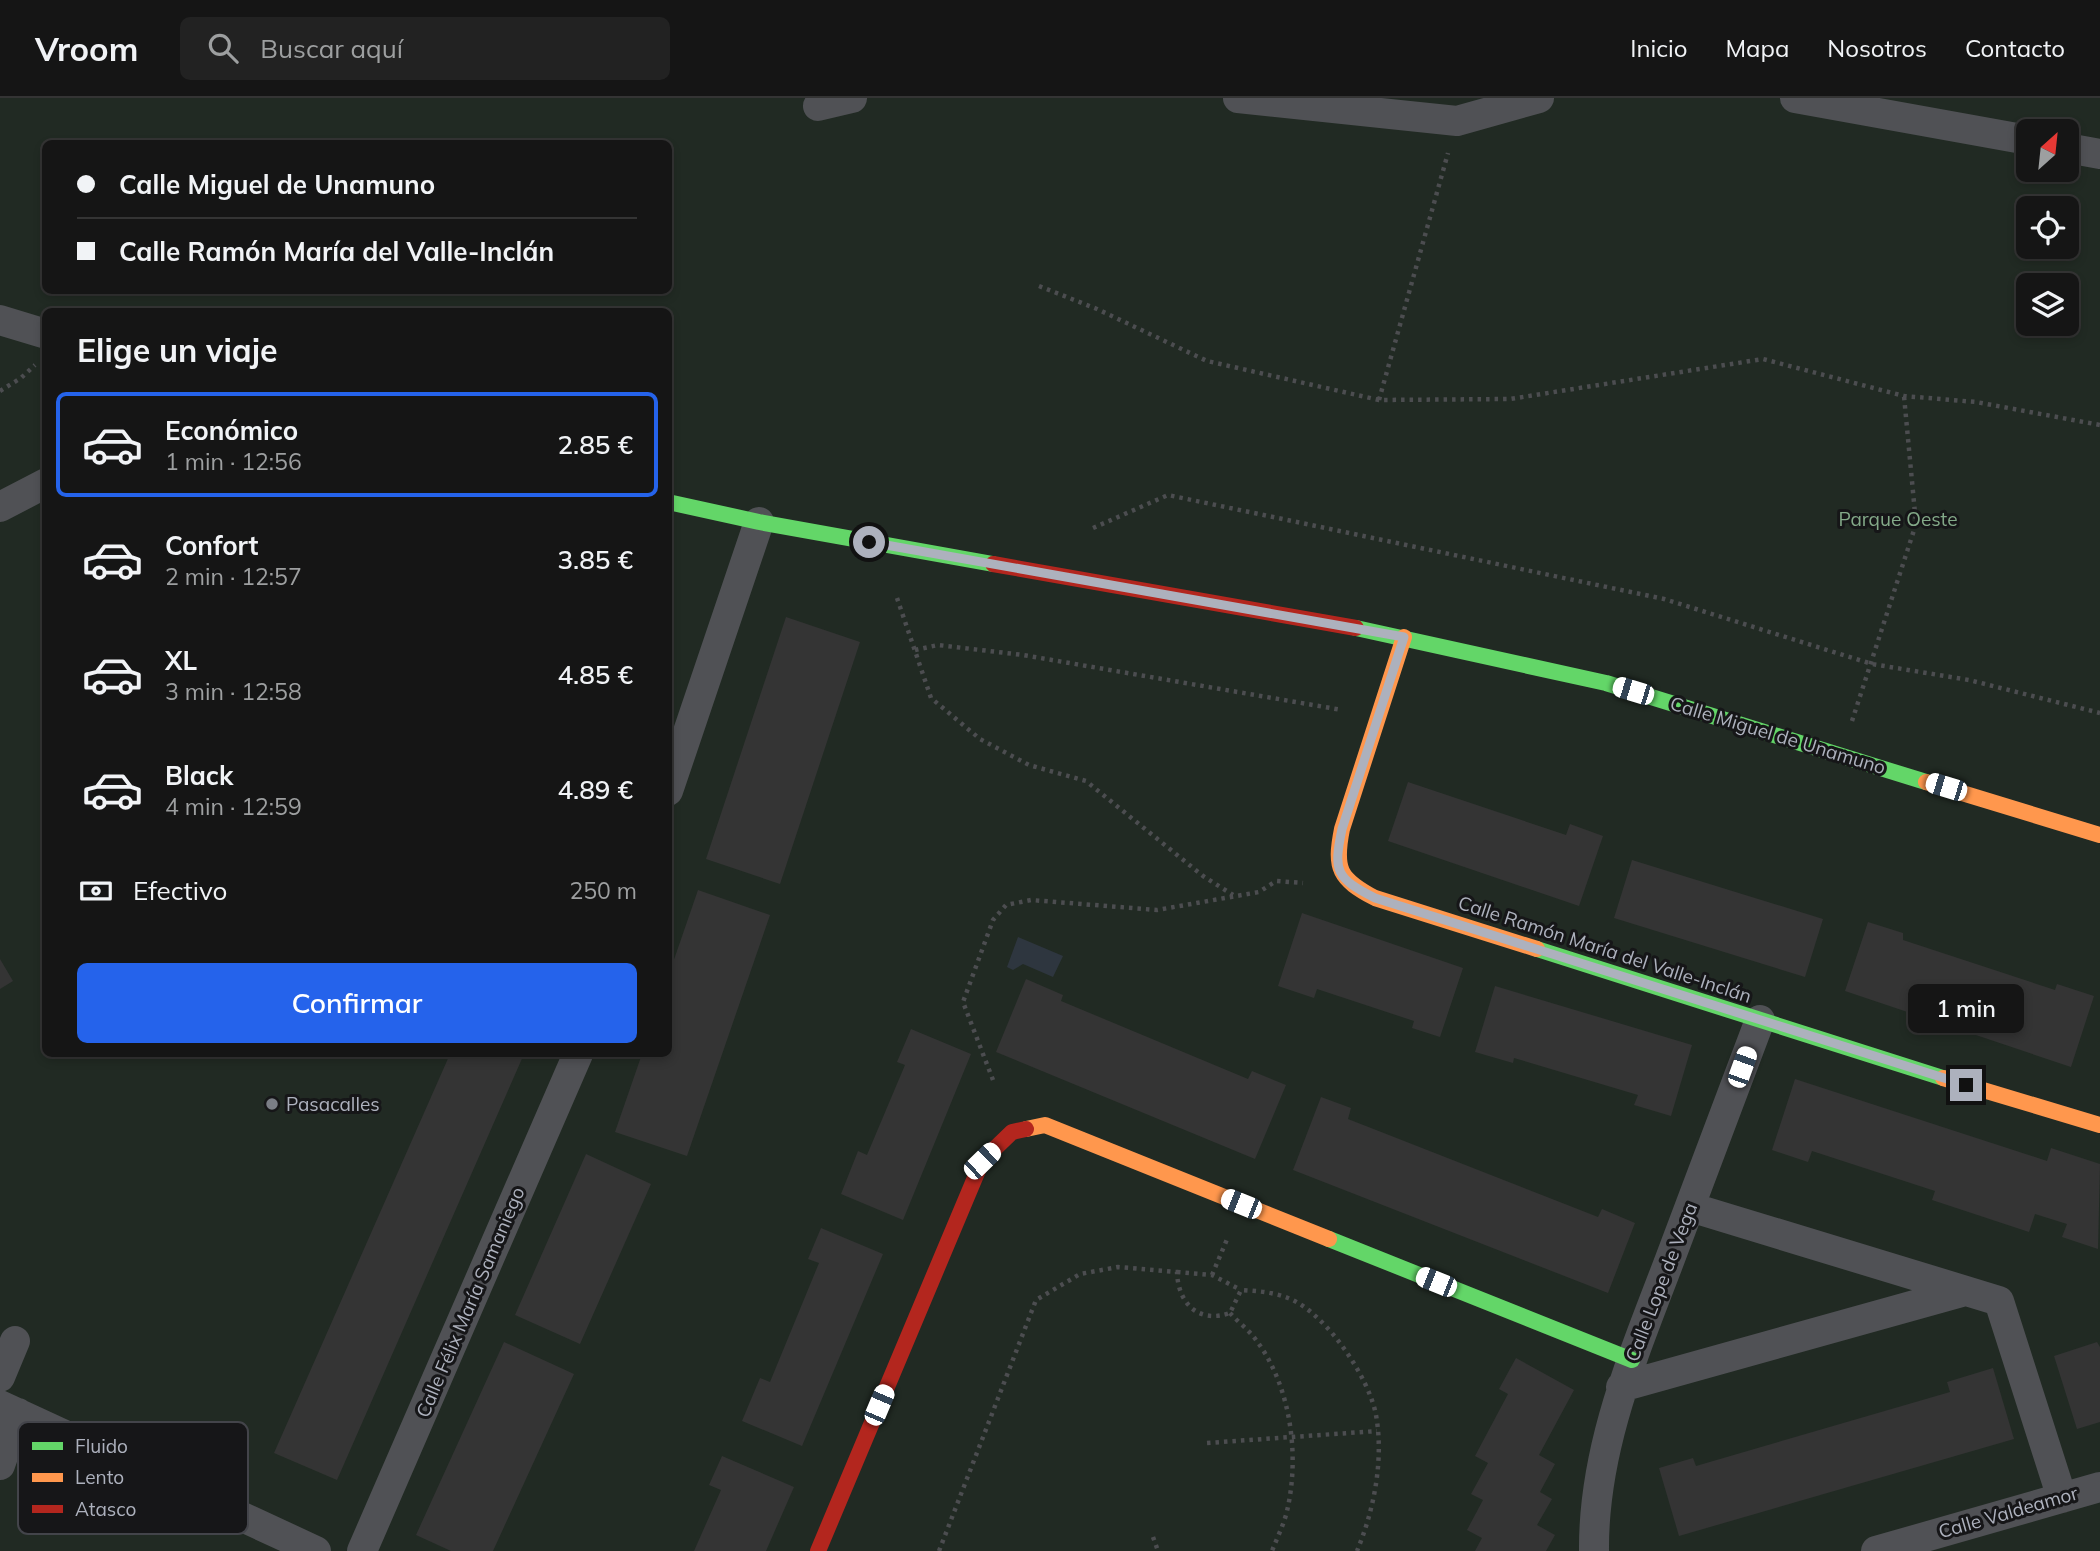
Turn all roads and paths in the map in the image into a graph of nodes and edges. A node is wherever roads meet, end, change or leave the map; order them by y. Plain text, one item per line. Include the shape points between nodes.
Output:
1 (852, 98) edge
2 (1238, 98) edge
3 (1539, 98) edge
4 (1795, 98) edge
5 (818, 106) dead end
6 (1457, 121) junction
7 (2016, 138) edge
8 (2079, 150) edge
9 (2100, 154) edge
10 (1039, 286) dead end
11 (0, 320) edge
12 (41, 348) edge
13 (0, 391) edge
14 (1905, 396) junction
15 (1379, 400) junction
16 (2100, 425) edge
17 (42, 486) edge
18 (672, 503) edge
19 (0, 507) edge
20 (759, 522) junction
21 (1093, 528) dead end
22 (897, 598) dead end
23 (1404, 637) junction
24 (915, 650) junction
25 (1872, 664) junction
26 (2100, 713) edge
27 (1379, 715) junction
28 (1841, 755) junction
29 (672, 780) edge
30 (2100, 835) edge
31 (1346, 884) junction
32 (1233, 895) junction
33 (1760, 1020) junction
34 (577, 1057) edge
35 (993, 1080) dead end
36 (2100, 1125) edge
37 (1690, 1207) junction
38 (1177, 1272) junction
39 (1241, 1290) junction
40 (1965, 1290) junction
41 (1230, 1313) junction
42 (15, 1341) dead end
43 (1626, 1374) junction
44 (0, 1377) edge
45 (9, 1409) edge
46 (37, 1422) edge
47 (1378, 1431) junction
48 (1291, 1435) junction
49 (1207, 1443) dead end
50 (0, 1465) edge
51 (2100, 1487) edge
52 (2062, 1498) junction
53 (248, 1520) edge
54 (1153, 1537) dead end
55 (316, 1551) edge
56 (362, 1551) edge
57 (818, 1551) edge
58 (939, 1551) edge
59 (1158, 1551) edge
60 (1272, 1551) edge
61 (1357, 1551) edge
62 (1594, 1551) edge
63 (1876, 1551) edge

1 - 5 street
2 - 6 street
3 - 6 street
4 - 7 street
6 - 15 path
8 - 9 street
10 - 15 path via 1207,361
11 - 12 street
12 - 13 path via 21,378
14 - 15 path via 1763,359 1510,399
14 - 16 path via 1976,402
14 - 25 path via 1916,524
17 - 19 street
18 - 20 street, Calle Miguel de Unamuno
20 - 23 street, Calle Miguel de Unamuno
20 - 29 street
21 - 25 path via 1168,495 1664,599
22 - 24 path
23 - 27 street
23 - 28 street, Calle Miguel de Unamuno via 1606,683
24 - 27 path via 938,645 1023,655
24 - 32 path via 931,698 979,739 1029,765 1086,781
25 - 26 path via 1969,680
25 - 28 path
27 - 31 street via 1342,829 1336,860
28 - 30 street, Calle Miguel de Unamuno
31 - 32 path via 1276,881 1259,892
31 - 33 street, Calle Ramón María del Valle-Inclán via 1375,898
32 - 35 path via 1157,910 1031,900 1006,905 993,920 963,1002
33 - 36 street, Calle Ramón María del Valle-Inclán
33 - 37 street, Calle Lope de Vega
34 - 56 street, Calle Félix María Samaniego
37 - 40 street
37 - 43 street, Calle Lope de Vega
38 - 39 path via 1212,1275
38 - 41 path via 1177,1287 1192,1308 1214,1318
38 - 58 path via 1118,1267 1080,1274 1036,1300
39 - 41 path
39 - 47 path via 1290,1299 1320,1320 1371,1397
40 - 43 street
40 - 52 street via 1999,1301
41 - 48 path via 1256,1340 1274,1370
42 - 44 street
43 - 57 street via 1045,1125 1012,1132 982,1161
43 - 62 street, Calle Lope de Vega via 1603,1458
45 - 46 street
45 - 50 street
47 - 48 path
47 - 61 path via 1377,1483
48 - 49 path
48 - 60 path via 1293,1475 1287,1512
51 - 52 street, Calle Valdeamor
52 - 63 street, Calle Valdeamor
53 - 55 street
54 - 59 path

